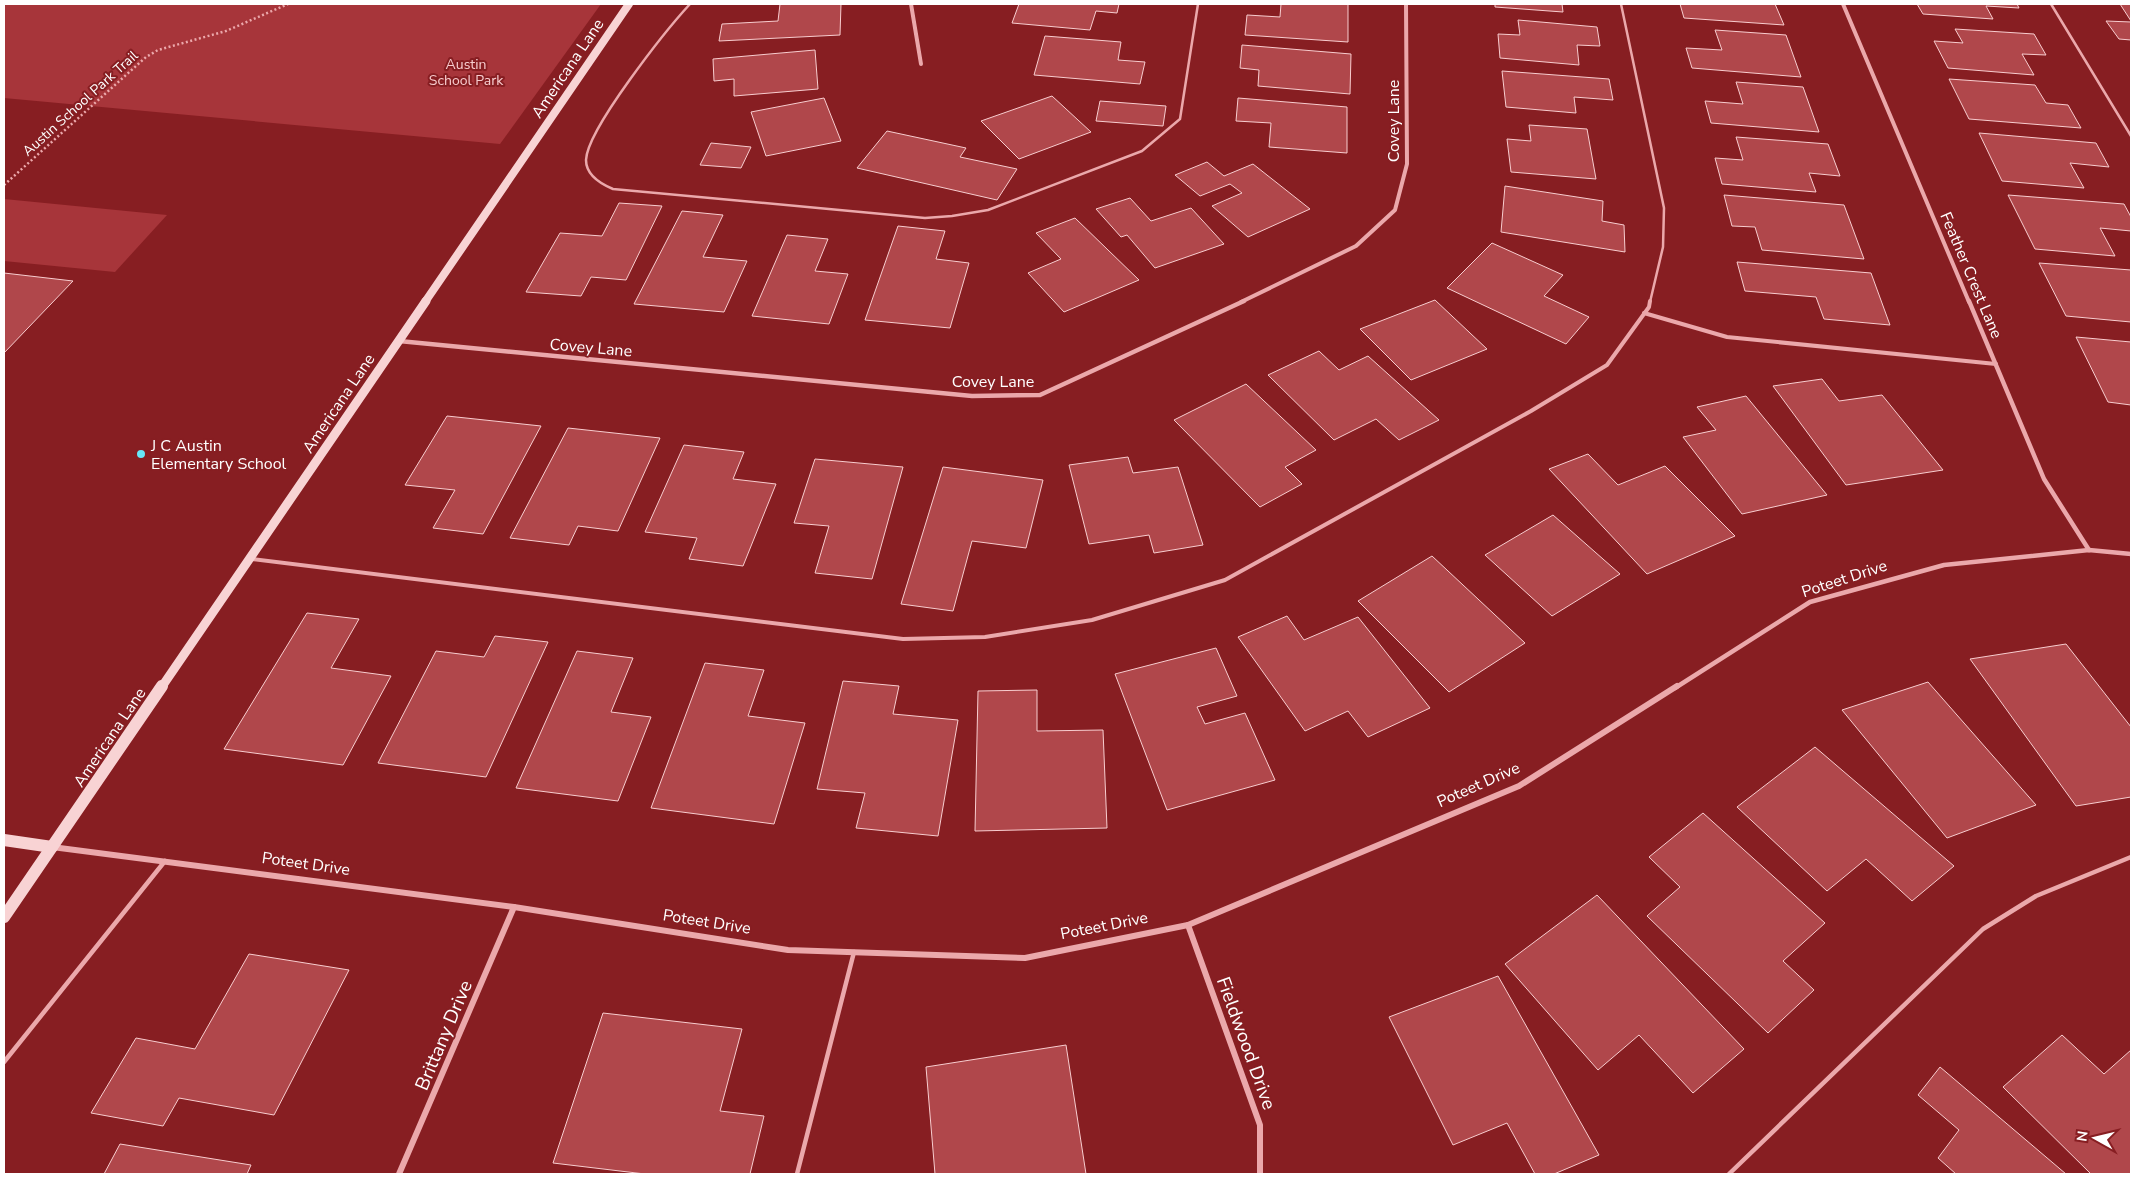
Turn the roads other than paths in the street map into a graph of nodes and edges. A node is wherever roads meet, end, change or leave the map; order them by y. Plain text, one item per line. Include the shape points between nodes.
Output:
1 (629, 4) edge
2 (690, 4) edge
3 (910, 4) edge
4 (1198, 4) edge
5 (1406, 4) edge
6 (1621, 4) edge
7 (1844, 4) edge
8 (2051, 4) edge
9 (921, 64) dead end
10 (2131, 136) edge
11 (1644, 313) junction
12 (398, 341) junction
13 (1996, 364) junction
14 (2089, 550) junction
15 (2131, 554) edge
16 (250, 558) junction
17 (4, 840) edge
18 (52, 847) junction
19 (2131, 857) edge
20 (165, 861) junction
21 (514, 907) junction
22 (4, 917) edge
23 (1188, 925) junction
24 (854, 952) junction
25 (4, 1062) edge
26 (399, 1174) edge
27 (797, 1174) edge
28 (1260, 1174) edge
29 (1729, 1174) edge

1 - 12 street, Americana Lane
2 - 4 lane via 641,62 592,139 586,160 590,174 613,189 925,218 988,210 1142,150 1171,129 1180,119
3 - 9 street
5 - 12 street, Covey Lane via 1407,164 1395,210 1356,246 1040,395 972,396
6 - 11 lane via 1664,208 1663,247 1649,306
7 - 13 street, Feather Crest Lane
8 - 10 lane
11 - 13 lane via 1727,337
11 - 16 lane via 1606,365 1523,416 1225,580 1092,620 985,637 903,638
12 - 16 street, Americana Lane
13 - 14 street, Feather Crest Lane via 2044,479
14 - 15 street, Poteet Drive
14 - 23 street, Poteet Drive via 1944,565 1810,602 1519,786
16 - 18 street, Americana Lane
17 - 18 street, Poteet Drive
18 - 20 street, Poteet Drive
18 - 22 street, Americana Lane
19 - 29 lane via 2036,896 1983,929
20 - 21 street, Poteet Drive
20 - 25 lane
21 - 24 street, Poteet Drive via 788,950
21 - 26 street, Brittany Drive
23 - 24 street, Poteet Drive via 1025,958
23 - 28 street, Fieldwood Drive via 1260,1125
24 - 27 lane

